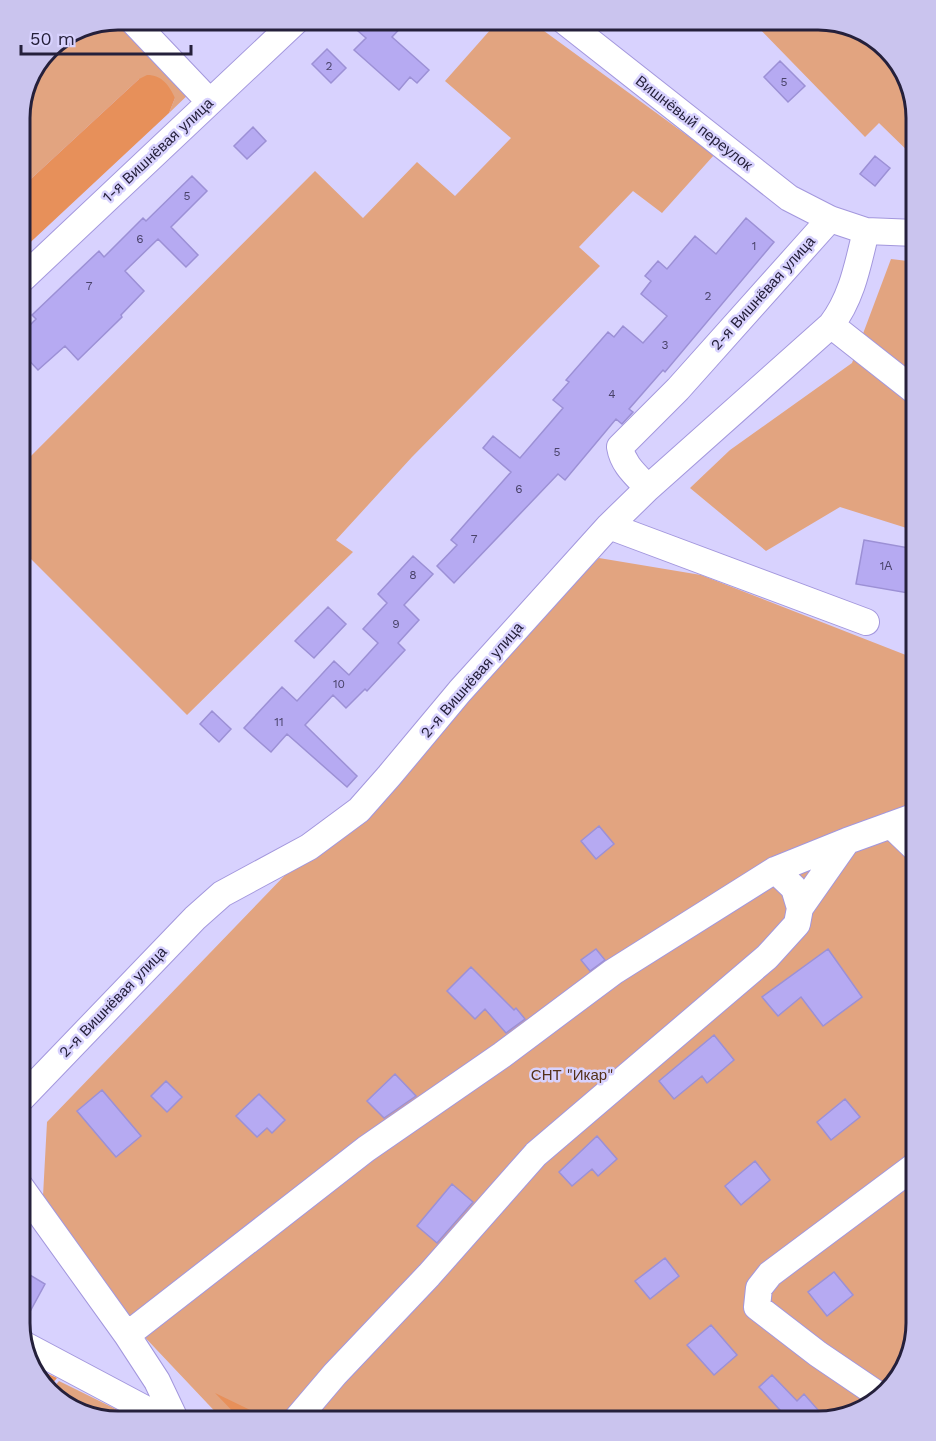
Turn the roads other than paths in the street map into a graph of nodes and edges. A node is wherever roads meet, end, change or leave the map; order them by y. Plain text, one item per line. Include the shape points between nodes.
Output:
1 (142, 30) edge
2 (286, 30) edge
3 (576, 30) edge
4 (209, 101) junction
5 (830, 219) junction
6 (867, 231) junction
7 (906, 233) edge
8 (30, 271) edge
9 (831, 325) junction
10 (906, 384) edge
11 (648, 488) junction
12 (609, 526) junction
13 (866, 622) dead end
14 (906, 820) edge
15 (891, 825) junction
16 (906, 839) edge
17 (847, 841) junction
18 (775, 870) junction
19 (800, 908) junction
20 (30, 1090) edge
21 (906, 1172) edge
22 (30, 1200) edge
23 (127, 1335) junction
24 (34, 1350) edge
25 (873, 1392) edge
26 (149, 1411) edge
27 (171, 1411) edge
28 (304, 1411) edge

1 - 4 street
2 - 4 street, 1-я Вишнёвая улица
3 - 5 street, Вишнёвый переулок via 789,198
4 - 8 street, 1-я Вишнёвая улица
5 - 6 street, Вишнёвый переулок
5 - 11 street, 2-я Вишнёвая улица via 678,389 620,447 628,468
6 - 7 street, Вишнёвый переулок
6 - 9 street via 854,280
9 - 10 street
9 - 11 street
11 - 12 street, 2-я Вишнёвая улица
12 - 13 street
12 - 20 street, 2-я Вишнёвая улица via 359,810 309,847 222,894
14 - 15 street
15 - 16 street
15 - 17 street
17 - 18 street
17 - 19 street
18 - 19 street via 794,888
18 - 23 street via 613,972 366,1149
19 - 28 street via 797,924 767,957 536,1154
21 - 25 street via 770,1274 759,1288 757,1307
22 - 23 street
23 - 27 street
24 - 26 street

